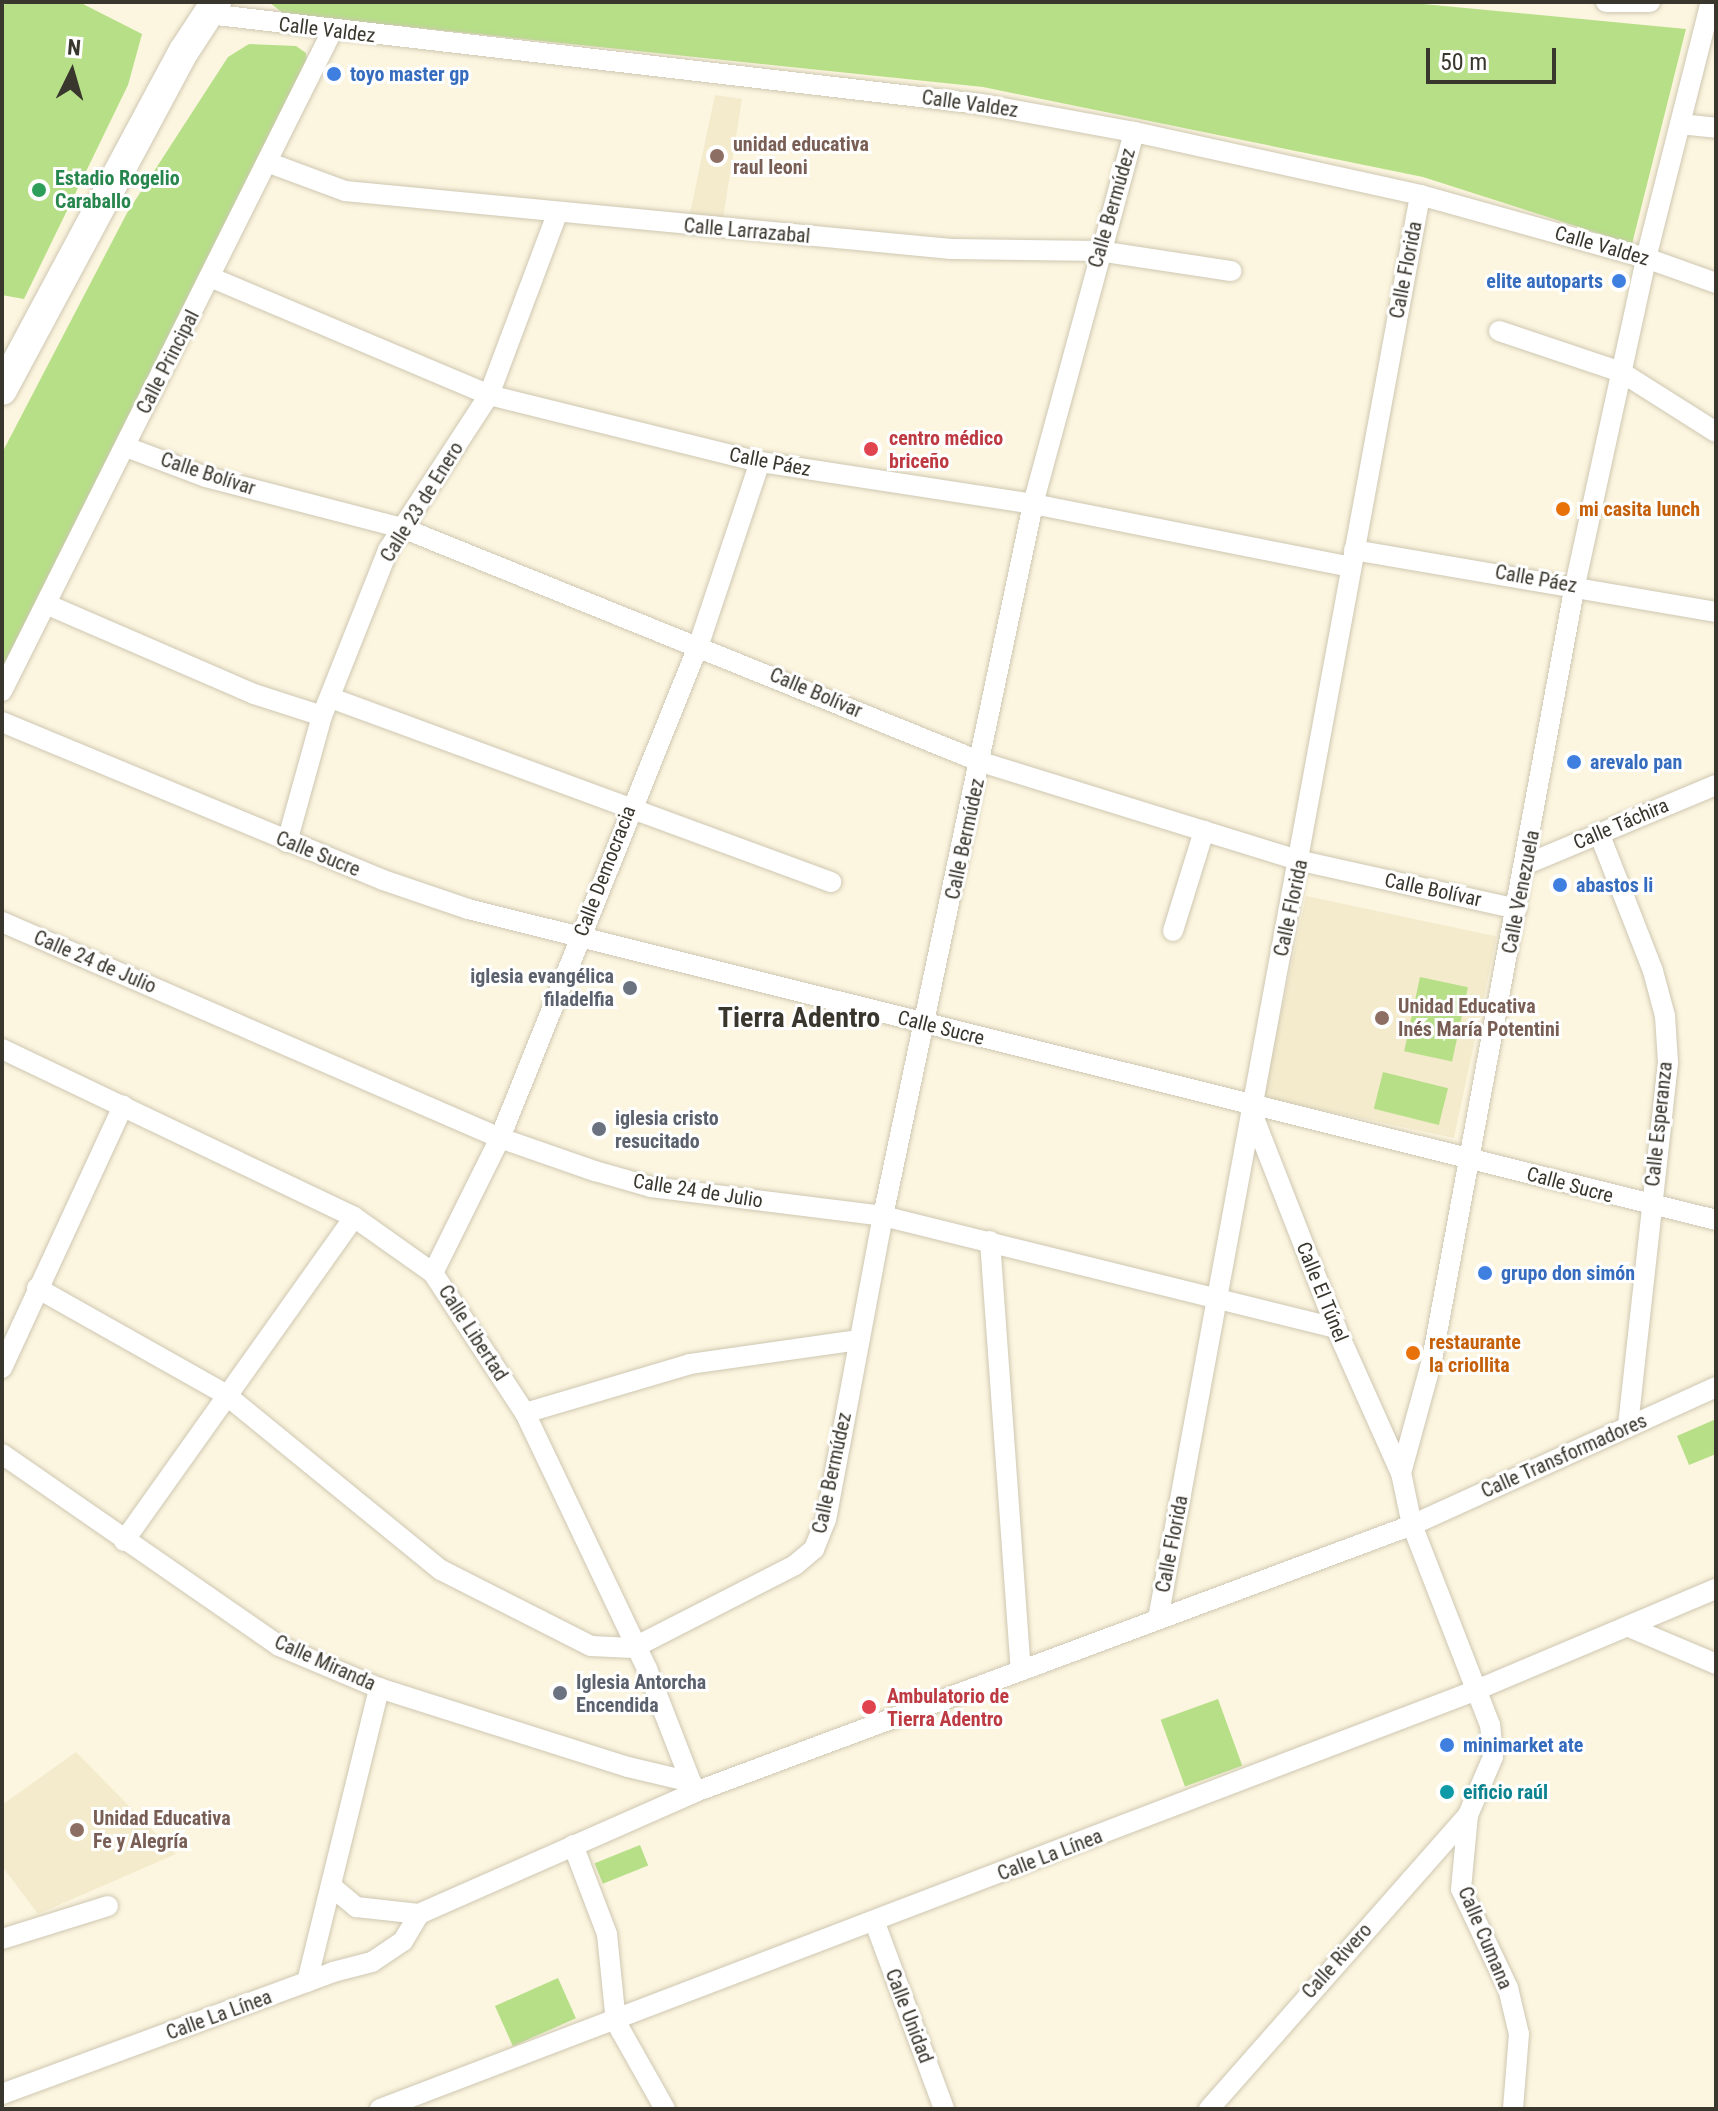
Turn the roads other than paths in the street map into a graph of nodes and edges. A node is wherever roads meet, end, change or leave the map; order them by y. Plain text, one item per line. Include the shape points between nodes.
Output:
1 (1606, 2) edge
2 (1650, 2) edge
3 (1711, 2) edge
4 (206, 6) edge
5 (332, 31) junction
6 (1680, 124) junction
7 (1716, 128) edge
8 (1134, 132) junction
9 (267, 162) junction
10 (1420, 195) junction
11 (557, 214) junction
12 (1099, 251) junction
13 (1646, 258) junction
14 (1232, 271) dead end
15 (210, 277) junction
16 (1716, 283) edge
17 (1499, 331) dead end
18 (13, 348) edge
19 (1621, 372) junction
20 (2, 390) edge
21 (489, 395) junction
22 (1716, 432) edge
23 (126, 447) junction
24 (760, 462) junction
25 (1033, 504) junction
26 (405, 529) junction
27 (1353, 558) junction
28 (1575, 585) junction
29 (46, 604) junction
30 (1716, 612) edge
31 (699, 644) junction
32 (2, 691) edge
33 (327, 707) junction
34 (2, 722) edge
35 (981, 762) junction
36 (1716, 785) edge
37 (628, 811) junction
38 (1204, 831) junction
39 (1599, 833) junction
40 (287, 842) junction
41 (1301, 861) junction
42 (1527, 864) junction
43 (831, 882) dead end
44 (1517, 909) junction
45 (2, 922) edge
46 (1173, 931) dead end
47 (579, 937) junction
48 (927, 1024) junction
49 (2, 1049) edge
50 (123, 1106) junction
51 (1250, 1108) junction
52 (500, 1138) junction
53 (1469, 1158) junction
54 (1650, 1206) junction
55 (883, 1216) junction
56 (354, 1217) junction
57 (1716, 1220) edge
58 (990, 1241) junction
59 (433, 1273) junction
60 (37, 1288) junction
61 (1218, 1302) junction
62 (1336, 1328) junction
63 (859, 1340) junction
64 (2, 1368) edge
65 (1716, 1387) edge
66 (225, 1394) junction
67 (525, 1413) junction
68 (1628, 1426) junction
69 (2, 1454) edge
70 (1401, 1473) junction
71 (1412, 1525) junction
72 (124, 1541) junction
73 (1716, 1589) edge
74 (1158, 1619) junction
75 (1629, 1627) junction
76 (633, 1648) junction
77 (1716, 1664) edge
78 (1021, 1669) junction
79 (379, 1688) junction
80 (1474, 1691) junction
81 (693, 1787) junction
82 (1468, 1815) junction
83 (573, 1845) junction
84 (331, 1886) junction
85 (108, 1906) dead end
86 (419, 1914) junction
87 (875, 1923) junction
88 (2, 1939) edge
89 (307, 1982) junction
90 (616, 2022) junction
91 (2, 2094) edge
92 (380, 2109) edge
93 (665, 2109) edge
94 (944, 2109) edge
95 (1209, 2109) edge
96 (1513, 2109) edge

1 - 2 street
3 - 6 street, Calle Venezuela
4 - 5 street, Calle Valdez
4 - 18 highway
5 - 8 street, Calle Valdez via 980,104
5 - 9 street, Calle Principal
6 - 7 street
6 - 13 street, Calle Venezuela
8 - 10 street, Calle Valdez
8 - 12 street, Calle Bermúdez
9 - 11 street, Calle Larrazabal via 345,191
9 - 15 street, Calle Principal
10 - 13 street, Calle Valdez
10 - 27 street, Calle Florida
11 - 12 street, Calle Larrazabal via 951,249
11 - 21 street, Calle 23 de Enero
12 - 14 street, Calle Larrazabal
12 - 25 street, Calle Bermúdez
13 - 16 street, Calle Valdez
13 - 19 street, Calle Venezuela
15 - 21 street, Calle Páez
15 - 23 street, Calle Principal
17 - 19 street
18 - 20 highway
19 - 22 street
19 - 28 street, Calle Venezuela
21 - 24 street, Calle Páez
21 - 26 street, Calle 23 de Enero
23 - 26 street, Calle Bolívar via 206,477
23 - 29 street, Calle Principal
24 - 25 street, Calle Páez
24 - 31 street, Calle Democracia
25 - 27 street, Calle Páez
25 - 35 street, Calle Bermúdez
26 - 31 street, Calle Bolívar
26 - 33 street, Calle 23 de Enero via 388,550
27 - 28 street, Calle Páez
27 - 41 street, Calle Florida
28 - 30 street, Calle Páez
28 - 42 street, Calle Venezuela
29 - 32 street, Calle Principal
29 - 33 street via 254,694
31 - 35 street, Calle Bolívar
31 - 37 street, Calle Democracia
33 - 37 street
33 - 40 street, Calle 23 de Enero
34 - 40 street, Calle Sucre
35 - 38 street, Calle Bolívar
35 - 48 street, Calle Bermúdez
36 - 39 street, Calle Táchira
37 - 43 street
37 - 47 street, Calle Democracia
38 - 41 street, Calle Bolívar
38 - 46 street
39 - 42 street, Calle Táchira
39 - 54 street, Calle Esperanza via 1665,1016 1668,1063
40 - 47 street, Calle Sucre via 468,909
41 - 44 street, Calle Bolívar
41 - 51 street, Calle Florida
42 - 44 street, Calle Venezuela
44 - 53 street, Calle Venezuela
45 - 52 street, Calle 24 de Julio
47 - 48 street, Calle Sucre
47 - 52 street, Calle Democracia
48 - 51 street, Calle Sucre
48 - 55 street, Calle Bermúdez
49 - 50 street, Calle Libertad
50 - 56 street, Calle Libertad
50 - 60 street
51 - 53 street, Calle Sucre
51 - 61 street, Calle Florida
51 - 62 street, Calle El Túnel
52 - 55 street, Calle 24 de Julio via 651,1187
52 - 59 street, Calle Democracia
53 - 54 street, Calle Sucre
53 - 70 street, Calle Venezuela via 1432,1360
54 - 57 street, Calle Sucre
54 - 68 street, Calle Esperanza
55 - 58 street, Calle 24 de Julio
55 - 63 street, Calle Bermúdez
56 - 59 street, Calle Libertad
56 - 66 street
58 - 61 street, Calle 24 de Julio
58 - 78 street
59 - 67 street, Calle Libertad
60 - 64 street
60 - 66 street
61 - 62 street, Calle 24 de Julio
61 - 74 street, Calle Florida
62 - 70 street, Calle El Túnel
63 - 67 street via 690,1364
63 - 76 street, Calle Bermúdez via 826,1520 814,1549 795,1565
65 - 68 street, Calle Transformadores
66 - 72 street
66 - 76 street via 441,1570 562,1635 591,1646
67 - 76 street, Calle Libertad
68 - 71 street, Calle Transformadores
69 - 72 street, Calle Miranda
70 - 71 street, Calle Venezuela
71 - 74 street, Calle La Línea
71 - 80 street, Calle Venezuela
72 - 79 street, Calle Miranda via 279,1646
73 - 75 street, Calle La Línea
74 - 78 street, Calle La Línea
75 - 77 street
75 - 80 street, Calle La Línea
76 - 81 street, Calle Libertad
78 - 81 street, Calle La Línea
79 - 81 street, Calle Miranda
79 - 84 street
80 - 82 street, Calle Venezuela via 1490,1725 1493,1757
80 - 87 street, Calle La Línea
81 - 83 street, Calle La Línea
82 - 95 street, Calle Rivero
82 - 96 street, Calle Cumana via 1461,1889 1508,1988 1519,2034
83 - 86 street, Calle La Línea
83 - 90 street via 607,1934
84 - 86 street via 356,1907
84 - 89 street
85 - 88 street
86 - 89 street, Calle La Línea via 403,1941 372,1962
87 - 90 street, Calle La Línea
87 - 94 street, Calle Unidad
89 - 91 street, Calle La Línea
90 - 92 street, Calle La Línea
90 - 93 street

